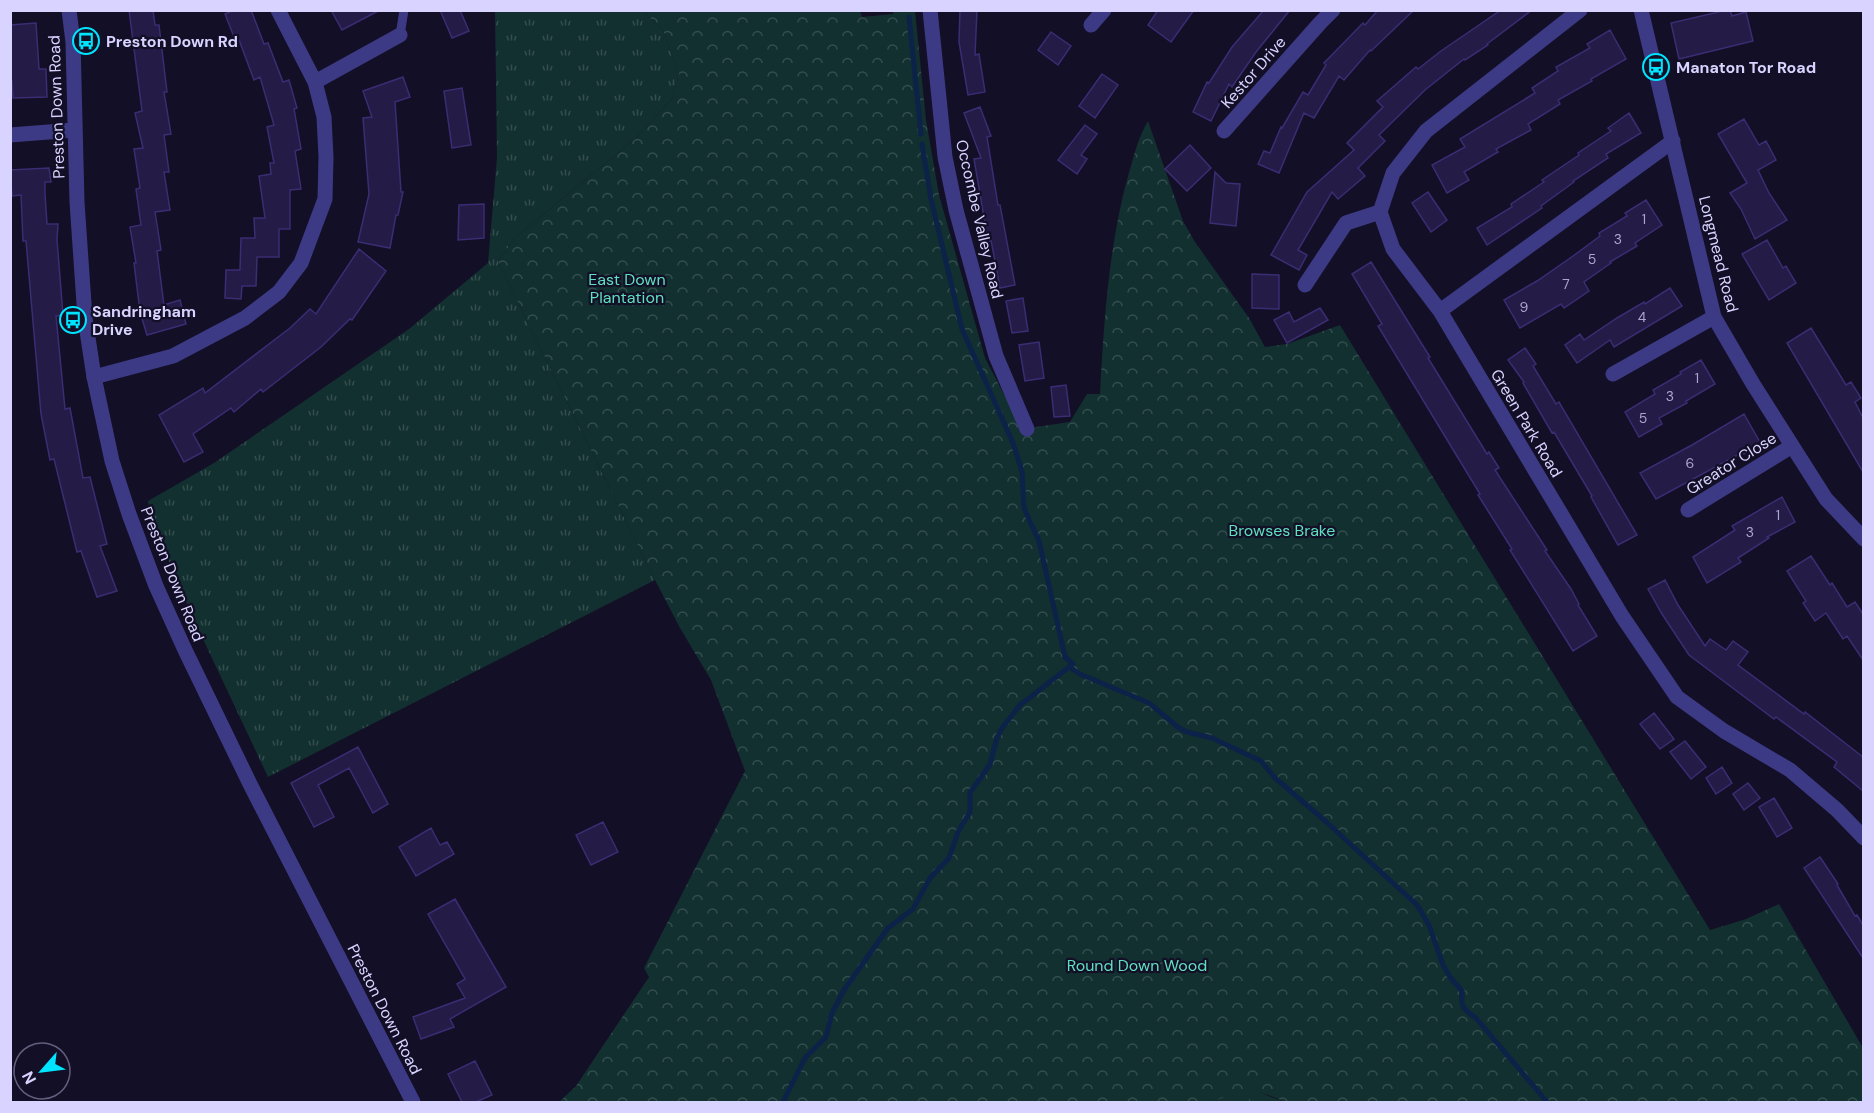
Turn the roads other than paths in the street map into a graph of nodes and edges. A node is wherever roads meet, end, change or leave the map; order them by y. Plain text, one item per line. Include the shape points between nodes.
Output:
1 (69, 10) edge
2 (278, 10) edge
3 (404, 10) edge
4 (930, 10) edge
5 (1104, 10) edge
6 (1333, 10) edge
7 (1580, 10) edge
8 (1641, 10) edge
9 (1091, 25) dead end
10 (400, 35) joint
11 (315, 82) junction
12 (74, 130) junction
13 (1224, 131) dead end
14 (10, 135) edge
15 (1673, 141) junction
16 (1380, 212) junction
17 (1305, 285) dead end
18 (1440, 311) junction
19 (1714, 317) junction
20 (1612, 374) dead end
21 (94, 376) junction
22 (1027, 429) dead end
23 (1792, 446) junction
24 (1688, 510) dead end
25 (1863, 538) edge
26 (1863, 838) edge
27 (413, 1102) edge

1 - 12 street, Preston Down Road
2 - 11 street
3 - 10 lane
4 - 22 street, Occombe Valley Road via 945,157 956,210 996,356
5 - 9 street
6 - 13 street, Kestor Drive
7 - 16 street via 1426,131 1393,173
8 - 15 street, Longmead Road
10 - 11 street
11 - 21 street via 324,117 325,199 301,262 279,292 245,318 173,356
12 - 14 street
12 - 21 street, Preston Down Road via 85,318
15 - 18 street
15 - 19 street, Longmead Road
16 - 17 street via 1346,223
16 - 18 street, Green Park Road via 1393,249
18 - 26 street, Green Park Road via 1622,616 1677,697 1724,731 1790,770
19 - 20 street
19 - 23 street, Longmead Road
21 - 27 street, Preston Down Road via 112,461 156,586 256,795
23 - 24 street, Greator Close
23 - 25 street, Longmead Road via 1826,498

